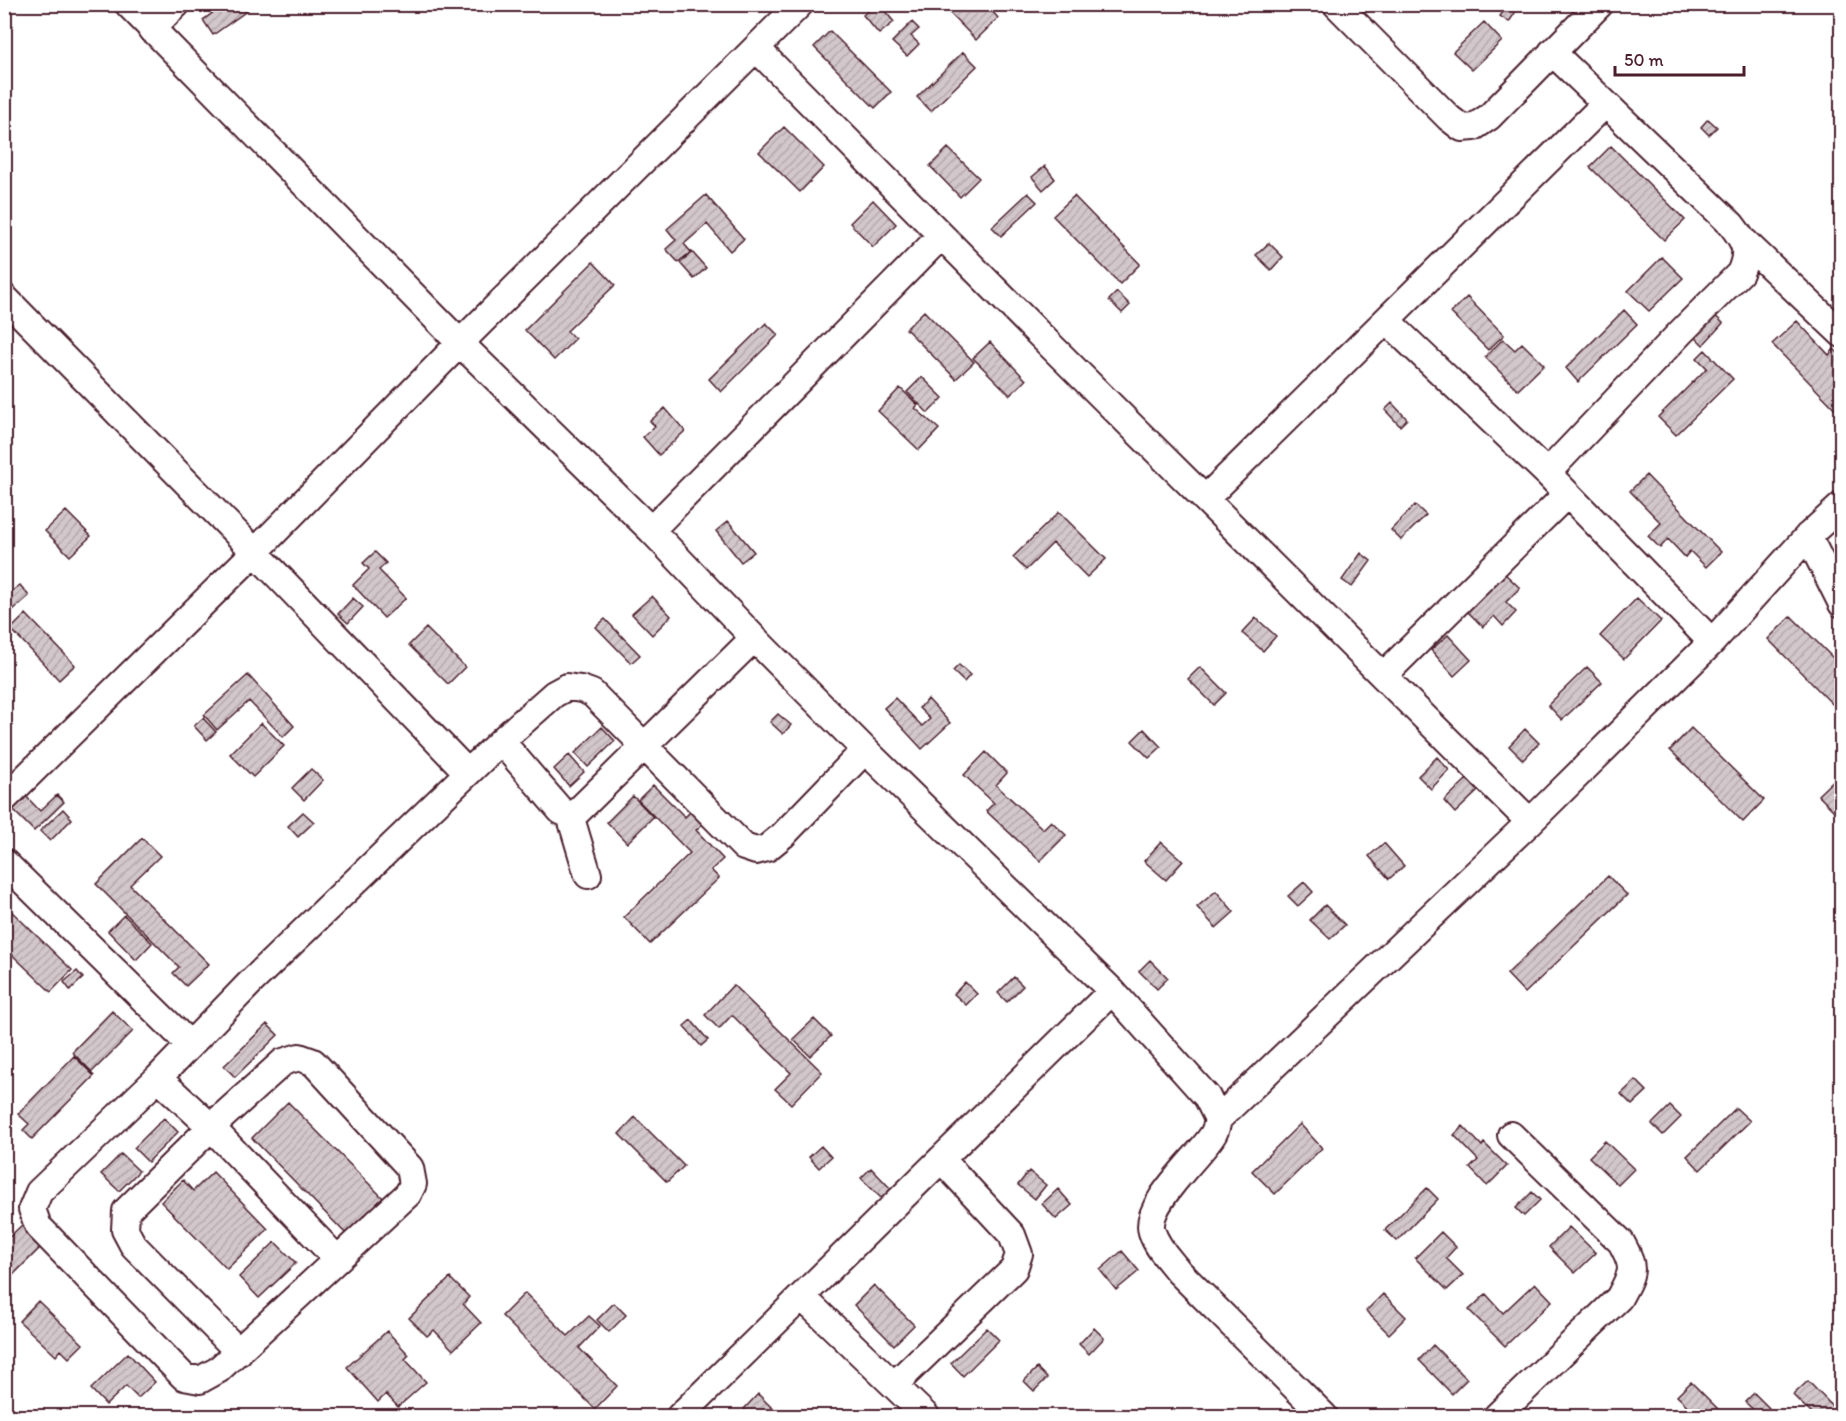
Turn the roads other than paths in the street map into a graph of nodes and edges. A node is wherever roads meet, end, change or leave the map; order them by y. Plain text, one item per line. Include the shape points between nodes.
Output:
1 (128, 4) edge
2 (177, 4) edge
3 (1336, 4) edge
4 (1600, 4) edge
5 (798, 5) edge
6 (151, 29) junction
7 (756, 48) junction
8 (1552, 52) junction
9 (1605, 104) junction
10 (941, 236) junction
11 (1745, 242) junction
12 (4, 297) edge
13 (1387, 321) junction
14 (1842, 334) edge
15 (460, 343) junction
16 (1547, 473) junction
17 (1567, 494) junction
18 (1205, 499) junction
19 (1842, 505) edge
20 (651, 530) junction
21 (1808, 536) junction
22 (255, 552) junction
23 (1842, 604) edge
24 (754, 638) junction
25 (1712, 642) junction
26 (1383, 676) junction
27 (501, 741) junction
28 (645, 745) junction
29 (865, 750) junction
30 (468, 773) junction
31 (4, 799) edge
32 (570, 815) junction
33 (1530, 822) junction
34 (4, 862) edge
35 (588, 875) dead end
36 (1112, 991) junction
37 (189, 1044) junction
38 (158, 1078) junction
39 (1218, 1119) junction
40 (211, 1127) junction
41 (1511, 1135) dead end
42 (941, 1159) junction
43 (337, 1259) junction
44 (801, 1297) junction
45 (239, 1352) junction
46 (894, 1385) junction
47 (680, 1416) edge
48 (926, 1416) edge
49 (1324, 1416) edge
50 (1497, 1416) edge

1 - 6 street
2 - 6 street
3 - 8 street via 1462,128 1474,127 1490,117
4 - 8 street
5 - 7 street
6 - 15 street
7 - 10 street
7 - 15 street
8 - 9 street
9 - 11 street
9 - 13 street
10 - 18 street
10 - 20 street
11 - 14 street
11 - 16 street via 1746,261 1740,273
12 - 22 street
13 - 16 street
13 - 18 street
15 - 20 street
15 - 22 street
16 - 17 street
17 - 25 street
17 - 26 street
18 - 26 street
19 - 21 street
20 - 24 street
21 - 23 street
21 - 25 street
22 - 30 street
22 - 31 street
24 - 28 street
24 - 29 street
25 - 33 street
26 - 33 street
27 - 28 street via 567,687 592,693
27 - 30 street
27 - 32 street via 561,812
28 - 29 street via 744,847 756,851 767,848 783,835
28 - 32 street
29 - 36 street
30 - 37 street
32 - 35 street
33 - 39 street
34 - 37 street
36 - 39 street via 1207,1097
36 - 42 street
37 - 38 street
38 - 40 street
38 - 45 street via 39,1192 32,1209 38,1226 184,1377 207,1377
39 - 49 street via 1213,1135 1173,1181 1154,1213 1151,1230 1178,1271
40 - 43 street
40 - 43 street via 283,1062 298,1057 313,1062 410,1168 413,1184 408,1194
40 - 45 street via 126,1211 125,1230 133,1245
41 - 50 street via 1621,1242 1632,1261 1630,1277 1619,1298
42 - 44 street
42 - 46 street via 1012,1235 1019,1254 1014,1269
43 - 45 street
44 - 46 street
44 - 47 street
46 - 48 street

